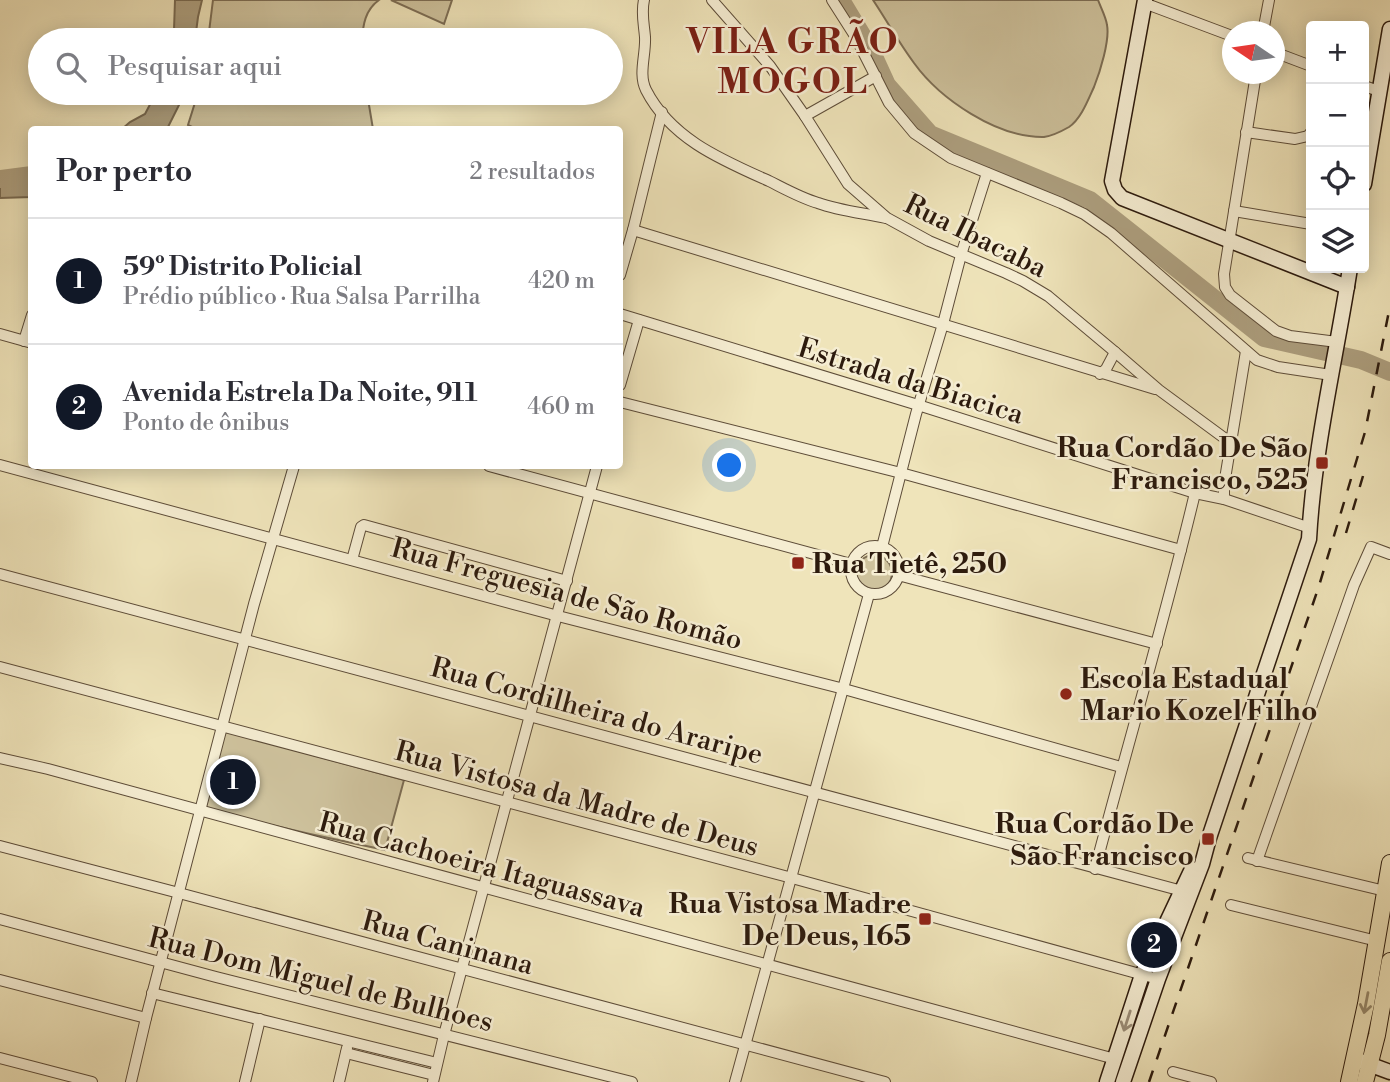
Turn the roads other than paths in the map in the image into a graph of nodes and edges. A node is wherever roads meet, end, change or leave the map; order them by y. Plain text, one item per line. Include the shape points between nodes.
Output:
1 (644, 0) edge
2 (712, 0) edge
3 (832, 0) edge
4 (1269, 0) edge
5 (1144, 2) edge
6 (1265, 21) edge
7 (1390, 29) edge
8 (1222, 32) edge
9 (1285, 55) edge
10 (1306, 64) edge
11 (876, 76) junction
12 (1254, 84) edge
13 (1369, 88) edge
14 (1379, 91) junction
15 (662, 112) junction
16 (805, 116) junction
17 (1246, 132) junction
18 (1306, 136) edge
19 (1369, 153) edge
20 (987, 173) junction
21 (864, 198) junction
22 (1234, 211) junction
23 (855, 212) junction
24 (887, 218) junction
25 (1306, 223) edge
26 (633, 230) junction
27 (1229, 241) junction
28 (961, 255) junction
29 (623, 265) edge
30 (1349, 273) edge
31 (1347, 287) junction
32 (623, 315) edge
33 (639, 320) junction
34 (943, 324) junction
35 (0, 334) edge
36 (28, 342) edge
37 (1336, 346) junction
38 (1245, 351) junction
39 (1115, 352) junction
40 (623, 367) edge
41 (1332, 372) junction
42 (1100, 374) junction
43 (1158, 390) junction
44 (623, 403) edge
45 (918, 405) junction
46 (1231, 443) junction
47 (0, 465) edge
48 (293, 469) edge
49 (501, 469) edge
50 (596, 469) edge
51 (901, 473) junction
52 (590, 492) junction
53 (1195, 493) junction
54 (1224, 499) junction
55 (1310, 528) junction
56 (274, 538) junction
57 (882, 547) junction
58 (1181, 550) junction
59 (1390, 554) edge
60 (352, 560) junction
61 (851, 564) junction
62 (0, 574) edge
63 (898, 575) junction
64 (567, 580) junction
65 (869, 594) junction
66 (558, 616) junction
67 (245, 639) junction
68 (1157, 644) junction
69 (0, 667) edge
70 (844, 689) junction
71 (530, 716) junction
72 (222, 727) junction
73 (0, 758) edge
74 (1121, 767) junction
75 (816, 793) junction
76 (507, 802) junction
77 (200, 811) junction
78 (0, 846) edge
79 (1390, 866) edge
80 (1095, 869) junction
81 (792, 878) junction
82 (484, 888) junction
83 (1385, 891) junction
84 (179, 892) junction
85 (1187, 892) junction
86 (1231, 905) dead end
87 (0, 919) edge
88 (1377, 941) junction
89 (1390, 961) edge
90 (160, 962) junction
91 (769, 964) junction
92 (462, 969) junction
93 (1142, 975) junction
94 (1158, 979) junction
95 (0, 980) edge
96 (152, 993) junction
97 (146, 1018) junction
98 (260, 1019) junction
99 (444, 1035) junction
100 (349, 1041) junction
101 (746, 1044) junction
102 (346, 1053) junction
103 (0, 1058) edge
104 (1115, 1059) junction
105 (1363, 1062) junction
106 (437, 1063) junction
107 (1173, 1072) dead end
108 (1390, 1072) edge
109 (434, 1079) edge
110 (92, 1082) edge
111 (131, 1082) edge
112 (245, 1082) edge
113 (340, 1082) edge
114 (632, 1082) edge
115 (735, 1082) edge
116 (885, 1082) edge
117 (1107, 1082) edge
118 (1123, 1082) edge
119 (1210, 1082) edge
120 (1349, 1082) edge
121 (1365, 1082) edge

1 - 15 street via 642,80
2 - 16 street, Rua Ibacaba via 770,66
3 - 11 street
4 - 6 street
5 - 8 street
5 - 27 street via 1112,181 1115,190 1122,198
7 - 14 street
9 - 10 street
11 - 16 street
11 - 20 street via 888,103 914,133 951,158
12 - 17 street
13 - 14 street
14 - 19 street
15 - 23 street via 681,134 731,164 817,203
15 - 26 street
16 - 21 street, Rua Ibacaba via 848,184
17 - 18 street
17 - 22 street
20 - 28 street
20 - 38 street via 1084,214
21 - 23 street
21 - 24 street, Rua Ibacaba
22 - 25 street
22 - 27 street
23 - 24 street
24 - 28 street, Rua Ibacaba
26 - 29 street
26 - 34 street
27 - 31 street
27 - 37 street via 1224,274 1230,295 1276,331
28 - 34 street
28 - 39 street, Rua Ibacaba via 1040,291
30 - 31 street
31 - 37 street
32 - 33 street, Estrada da Biacica
33 - 40 street
33 - 45 street, Estrada da Biacica
34 - 42 street
34 - 45 street
35 - 36 street
37 - 41 street
38 - 41 street via 1266,363
38 - 46 street
39 - 42 street
39 - 43 street, Rua Ibacaba
41 - 55 street
42 - 43 street
43 - 46 street, Rua Ibacaba
44 - 51 street
45 - 51 street
45 - 53 street, Estrada da Biacica
46 - 54 street
47 - 56 street, Rua Freguesia de São Romão
48 - 56 street
49 - 52 street
50 - 52 street
51 - 57 street
51 - 58 street
52 - 61 street
52 - 64 street
53 - 54 street, Estrada da Biacica
53 - 58 street
54 - 55 street, Estrada da Biacica
55 - 85 street via 1209,838
56 - 60 street, Rua Freguesia de São Romão
56 - 67 street
57 - 61 street via 867,547
57 - 63 street via 894,555
58 - 68 street
59 - 83 street via 1370,547 1252,859
60 - 64 street via 364,525
60 - 66 street, Rua Freguesia de São Romão
61 - 65 street via 856,586
62 - 67 street, Rua Cordilheira do Araripe
63 - 65 street via 891,588
63 - 68 street
64 - 66 street
65 - 70 street
66 - 70 street, Rua Freguesia de São Romão
66 - 71 street
67 - 71 street, Rua Cordilheira do Araripe
67 - 72 street
68 - 74 street
69 - 72 street, Rua Vistosa da Madre de Deus
70 - 74 street, Rua Freguesia de São Romão
70 - 75 street
71 - 75 street, Rua Cordilheira do Araripe
71 - 76 street
72 - 76 street, Rua Vistosa da Madre de Deus
72 - 77 street
73 - 77 street, Rua Cachoeira Itaguassava
74 - 80 street
75 - 80 street, Rua Cordilheira do Araripe
75 - 81 street
76 - 81 street, Rua Vistosa da Madre de Deus
76 - 82 street
77 - 82 street, Rua Cachoeira Itaguassava
77 - 84 street
78 - 84 street, Rua Caninana
79 - 83 main road
80 - 85 street, Rua Cordilheira do Araripe
81 - 91 street
81 - 93 street, Rua Vistosa da Madre de Deus
82 - 91 street, Rua Cachoeira Itaguassava
82 - 92 street
83 - 88 main road
84 - 90 street
84 - 92 street, Rua Caninana
85 - 93 street
85 - 94 street
86 - 88 street
87 - 90 street, Rua Dom Miguel de Bulhoes
88 -> 105 main road
89 - 105 main road via 1377,1035
90 - 96 street
90 - 99 street, Rua Dom Miguel de Bulhoes
91 - 101 street
91 - 104 street, Rua Cachoeira Itaguassava
92 - 99 street
92 - 101 street, Rua Caninana
93 - 94 street, Rua Vistosa da Madre de Deus
93 -> 104 street
94 - 118 street
95 - 97 street
96 - 97 street
96 - 98 street
97 - 111 street
98 - 100 street
98 - 112 street
99 - 106 street
99 - 114 street, Rua Dom Miguel de Bulhoes
100 - 102 street
100 - 106 street
101 - 115 street
101 - 116 street, Rua Caninana
102 - 109 street
102 - 113 street
103 - 110 street
104 - 117 street
105 - 108 street
105 - 120 main road
105 - 121 main road
106 - 109 street
107 - 119 street

